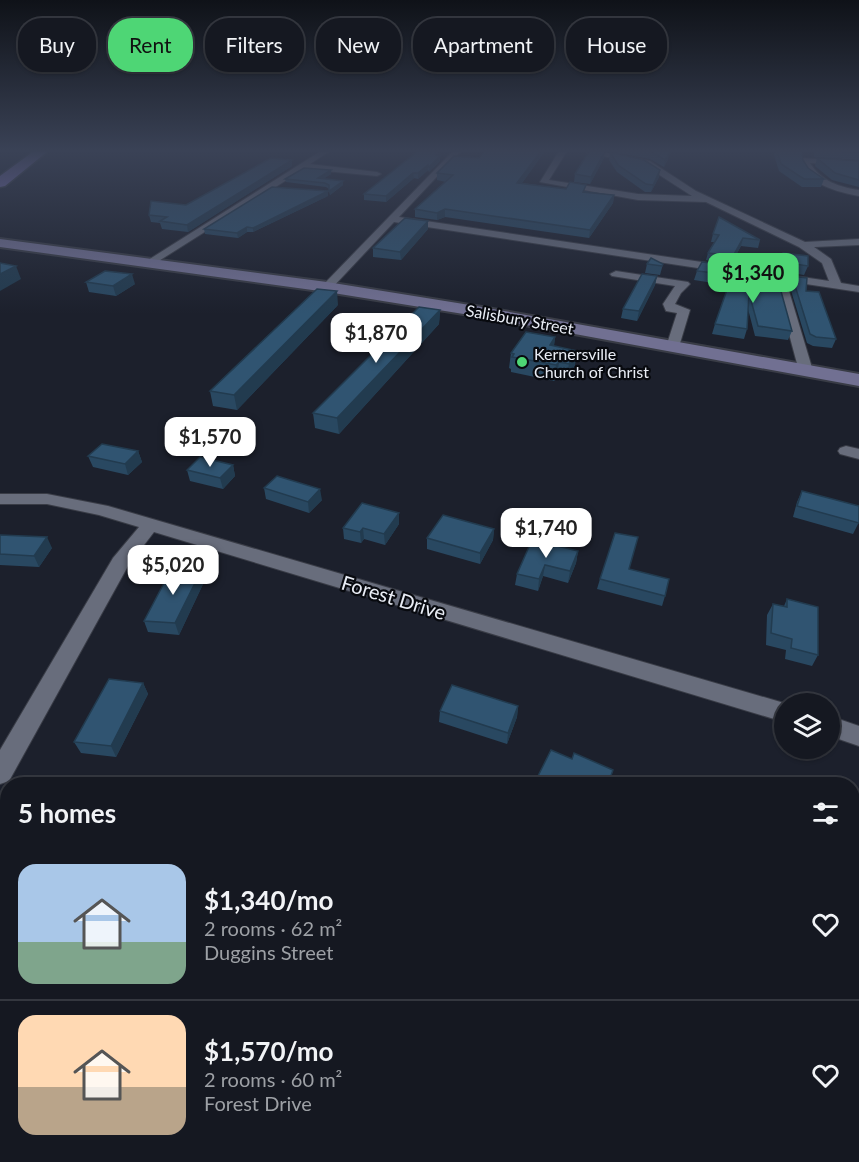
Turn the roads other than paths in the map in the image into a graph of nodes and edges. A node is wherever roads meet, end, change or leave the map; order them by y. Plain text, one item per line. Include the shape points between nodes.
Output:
1 (240, 205) edge
2 (405, 205) edge
3 (721, 205) edge
4 (392, 219) junction
5 (859, 242) edge
6 (1, 244) edge
7 (803, 245) junction
8 (150, 262) junction
9 (616, 274) dead end
10 (781, 282) edge
11 (837, 286) junction
12 (327, 287) junction
13 (859, 289) edge
14 (673, 347) junction
15 (806, 371) junction
16 (859, 381) edge
17 (0, 499) edge
18 (150, 525) junction
19 (774, 710) edge
20 (840, 729) edge
21 (859, 736) edge
22 (0, 773) edge

1 - 8 street
2 - 4 street
3 - 7 street
4 - 11 street
4 - 12 street
5 - 7 street
6 - 8 main road, Salisbury Street
7 - 11 street via 827,261
8 - 12 main road, Salisbury Street
9 - 14 street via 684,285 669,304 670,308 684,310
10 - 15 street
11 - 13 street
12 - 14 main road, Salisbury Street
14 - 15 main road, Salisbury Street
15 - 16 main road, Salisbury Street
17 - 18 street, Forest Drive via 69,502
18 - 19 street, Forest Drive
18 - 22 street via 120,563
20 - 21 street

